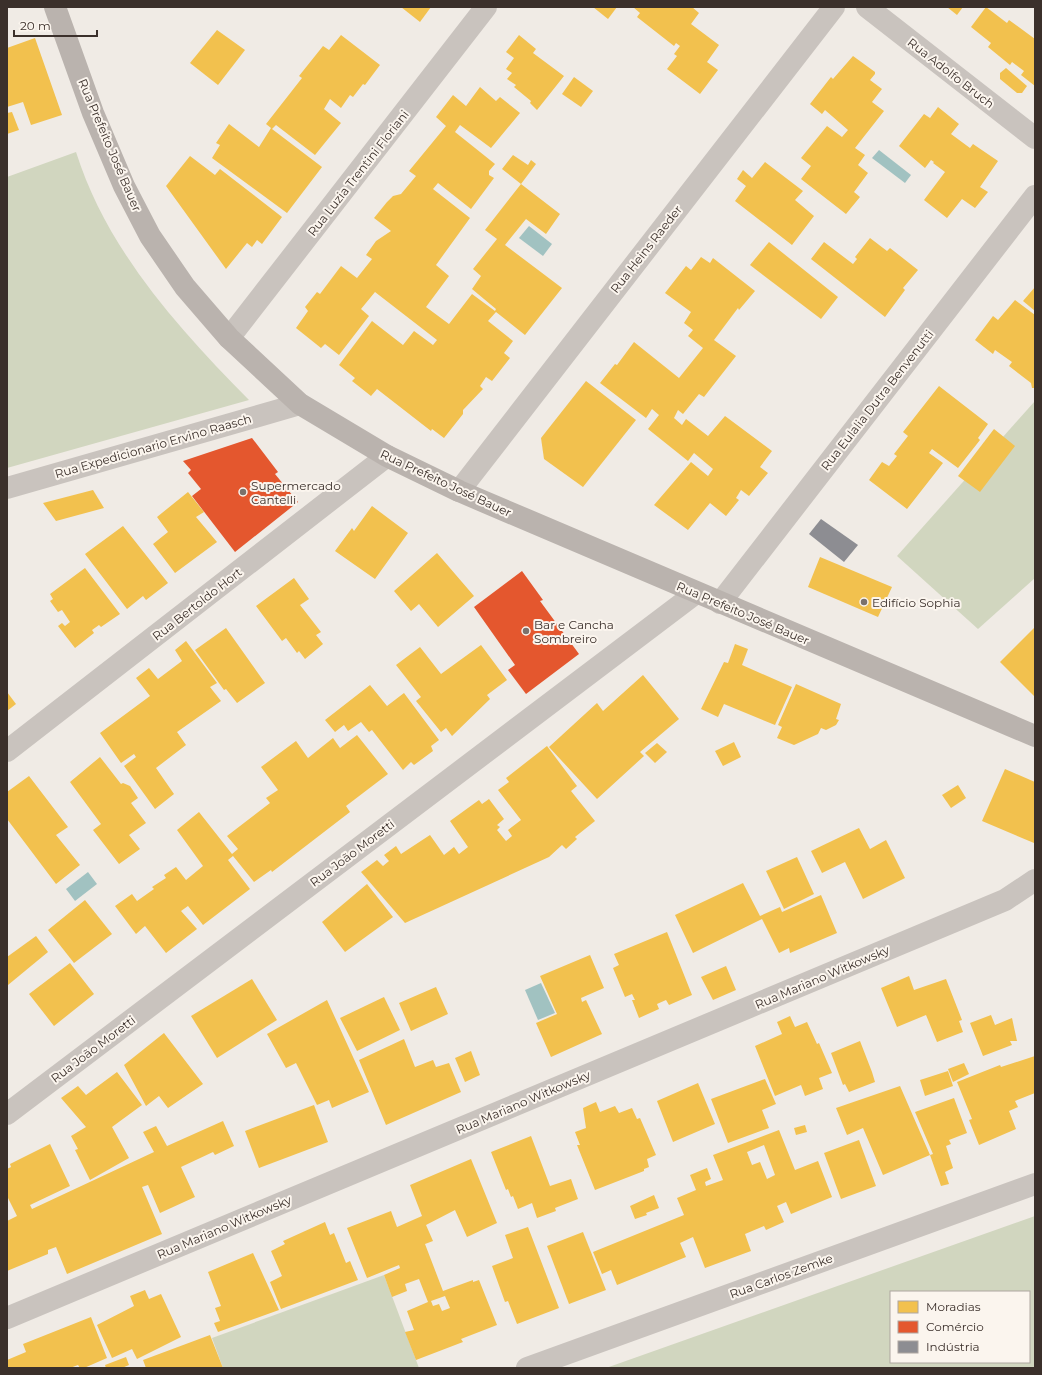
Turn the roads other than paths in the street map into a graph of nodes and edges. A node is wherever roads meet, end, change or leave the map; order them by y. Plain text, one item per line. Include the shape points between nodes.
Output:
1 (55, 7) edge
2 (486, 7) edge
3 (834, 7) edge
4 (868, 7) edge
5 (1035, 138) edge
6 (1035, 196) edge
7 (229, 338) junction
8 (300, 404) junction
9 (387, 456) junction
10 (7, 488) edge
11 (459, 491) junction
12 (696, 593) junction
13 (720, 603) junction
14 (1035, 736) edge
15 (7, 752) edge
16 (1035, 880) edge
17 (7, 1114) edge
18 (1035, 1184) edge
19 (7, 1318) edge
20 (527, 1368) edge

1 - 7 street, Rua Prefeito José Bauer via 93,113 124,186 150,236 185,287
2 - 7 street, Rua Luzia Trentini Floriani
3 - 11 street, Rua Heins Raeder
4 - 5 street, Rua Adolfo Bruch
6 - 13 street, Rua Eulalia Dutra Benvenutti
7 - 8 street, Rua Prefeito José Bauer
8 - 9 street, Rua Prefeito José Bauer
8 - 10 street, Rua Expedicionario Ervino Raasch
9 - 11 street, Rua Prefeito José Bauer
9 - 15 street, Rua Bertoldo Hort
11 - 12 street, Rua Prefeito José Bauer
12 - 13 street, Rua Prefeito José Bauer
12 - 17 street, Rua João Moretti
13 - 14 street, Rua Prefeito José Bauer
16 - 19 street, Rua Mariano Witkowsky via 1005,900
18 - 20 street, Rua Carlos Zemke

